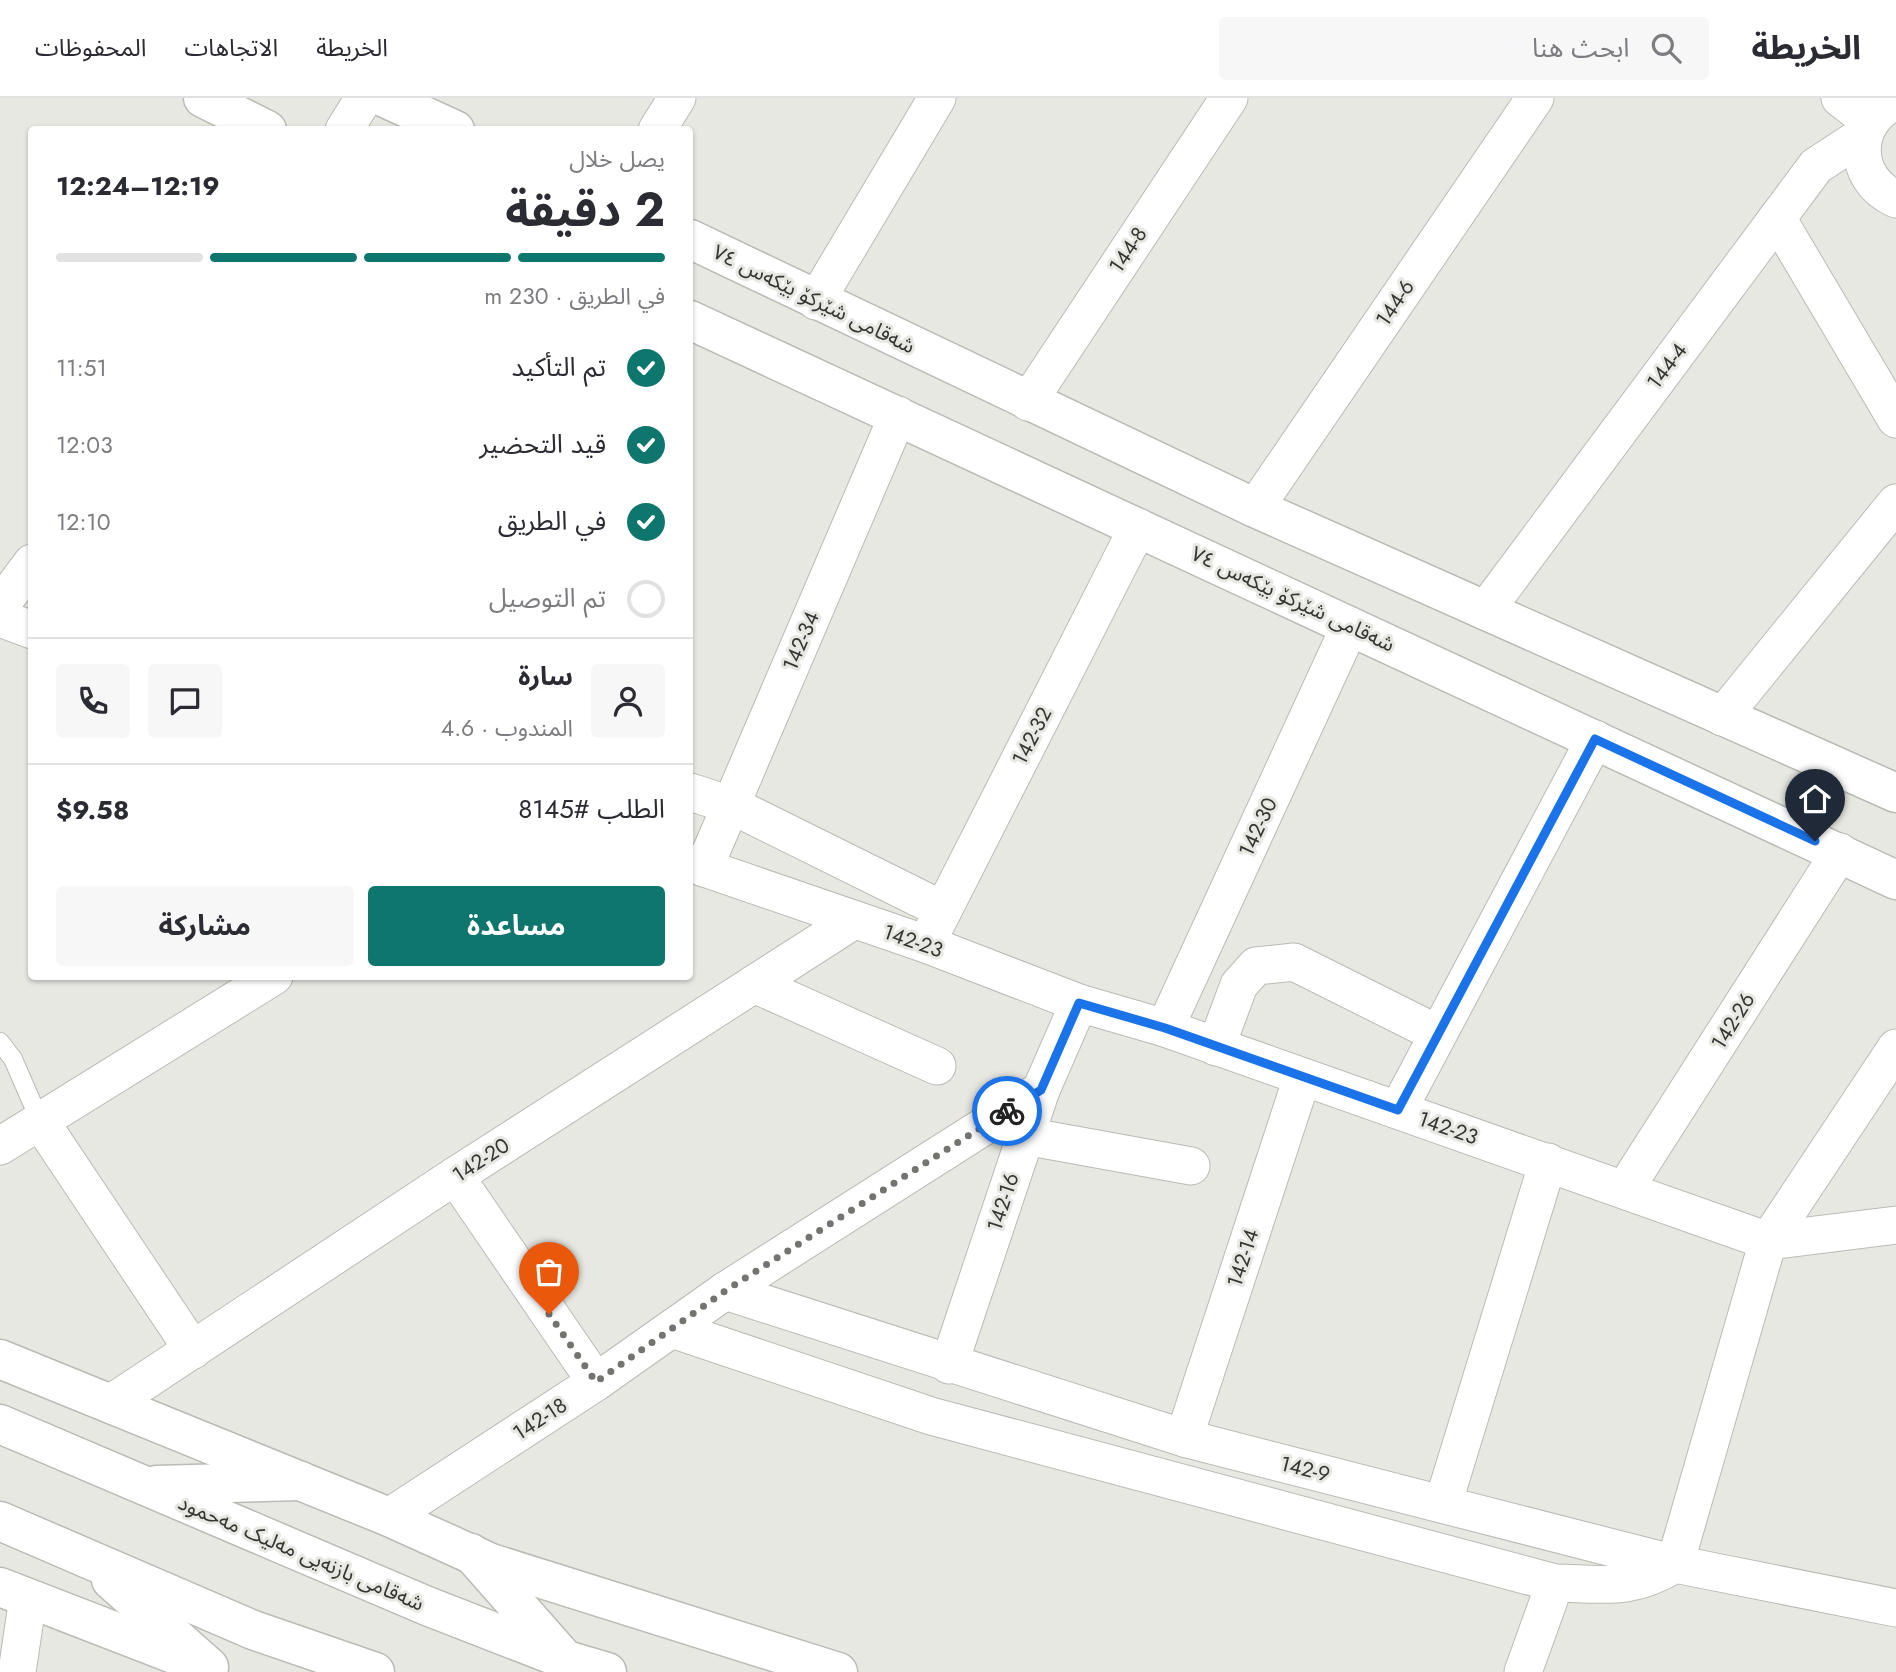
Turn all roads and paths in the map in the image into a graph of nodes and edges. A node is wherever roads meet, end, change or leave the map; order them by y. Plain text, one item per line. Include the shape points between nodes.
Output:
1 (203, 98) edge
2 (364, 98) edge
3 (385, 98) edge
4 (677, 98) edge
5 (937, 98) edge
6 (1229, 98) edge
7 (1535, 98) edge
8 (1840, 98) edge
9 (1882, 111) edge
10 (259, 126) edge
11 (346, 126) edge
12 (446, 126) edge
13 (660, 126) edge
14 (1896, 199) edge
15 (1777, 218) junction
16 (693, 240) edge
17 (816, 301) junction
18 (693, 321) edge
19 (1028, 402) junction
20 (898, 415) junction
21 (1896, 419) edge
22 (1896, 502) edge
23 (1255, 508) junction
24 (1138, 527) junction
25 (28, 568) edge
26 (0, 606) edge
27 (1485, 611) junction
28 (0, 618) edge
29 (1350, 626) junction
30 (28, 628) edge
31 (1722, 717) junction
32 (1595, 739) junction
33 (693, 793) edge
34 (1896, 793) edge
35 (731, 805) junction
36 (1840, 852) junction
37 (697, 865) edge
38 (1896, 880) edge
39 (943, 910) junction
40 (854, 920) junction
41 (926, 944) junction
42 (268, 980) edge
43 (754, 984) junction
44 (1079, 1003) junction
45 (1165, 1028) junction
46 (1436, 1033) junction
47 (0, 1042) edge
48 (1216, 1047) junction
49 (1896, 1048) edge
50 (937, 1066) dead end
51 (1302, 1078) junction
52 (1041, 1090) junction
53 (1398, 1110) junction
54 (40, 1121) junction
55 (1025, 1136) junction
56 (0, 1146) edge
57 (1548, 1163) junction
58 (1191, 1166) dead end
59 (455, 1177) junction
60 (1625, 1189) junction
61 (1896, 1225) edge
62 (1768, 1241) junction
63 (725, 1291) junction
64 (671, 1329) junction
65 (193, 1350) junction
66 (0, 1359) edge
67 (949, 1365) junction
68 (596, 1382) junction
69 (110, 1404) junction
70 (0, 1424) edge
71 (1184, 1438) junction
72 (301, 1481) junction
73 (142, 1486) junction
74 (1443, 1504) junction
75 (389, 1517) junction
76 (0, 1521) edge
77 (471, 1553) junction
78 (86, 1558) junction
79 (1675, 1564) junction
80 (1555, 1583) junction
81 (14, 1592) edge
82 (1896, 1608) edge
83 (566, 1660) junction
84 (215, 1670) edge
85 (17, 1672) edge
86 (374, 1672) edge
87 (607, 1672) edge
88 (838, 1672) edge
89 (1523, 1672) edge

1 - 10 main road
2 - 11 street
3 - 12 main road
4 - 13 street
5 - 17 street
6 - 19 street, 144-8
7 - 23 street, 144-6
8 - 9 street
9 - 14 street via 1864,168 1872,182
9 - 15 street, 144-4 via 1816,166
15 - 21 street
15 - 27 street, 144-4
16 - 17 main road, شەقامی شێرکۆ بێکەس ٧٤
17 - 19 main road, شەقامی شێرکۆ بێکەس ٧٤
18 - 20 main road, شەقامی شێرکۆ بێکەس ٧٤
19 - 23 main road, شەقامی شێرکۆ بێکەس ٧٤
20 - 24 main road, شەقامی شێرکۆ بێکەس ٧٤
20 - 35 street, 142-34
22 - 31 street
23 - 27 main road, شەقامی شێرکۆ بێکەس ٧٤
24 - 29 main road, شەقامی شێرکۆ بێکەس ٧٤
24 - 39 street, 142-32
25 - 26 street
27 - 31 main road, شەقامی شێرکۆ بێکەس ٧٤
28 - 30 street
29 - 32 main road, شەقامی شێرکۆ بێکەس ٧٤
29 - 45 street, 142-30
31 - 34 main road, شەقامی شێرکۆ بێکەس ٧٤
32 - 36 main road, شەقامی شێرکۆ بێکەس ٧٤
32 - 46 street
33 - 35 street
35 - 37 street, 142-34
35 - 39 street
36 - 38 main road, شەقامی شێرکۆ بێکەس ٧٤
36 - 60 street, 142-26
37 - 40 street, 142-23
39 - 41 street, 142-32
40 - 41 street, 142-23
40 - 43 street, 142-20
41 - 44 street, 142-23
42 - 54 street
43 - 50 street
43 - 59 street, 142-20
44 - 45 street, 142-23
44 - 52 street, 142-16
45 - 48 street, 142-23
46 - 48 street via 1294,961 1256,966 1239,985
46 - 53 street
47 - 54 lane via 13,1059
48 - 51 street, 142-23
49 - 62 street
51 - 53 street, 142-23
51 - 71 street, 142-14
52 - 55 street, 142-16
52 - 63 street, 142-18
53 - 57 street, 142-23
54 - 56 street
54 - 65 street
55 - 58 street
55 - 67 street, 142-16
57 - 60 street, 142-23
57 - 74 street
59 - 65 street, 142-20
59 - 68 street
60 - 62 street, 142-23
61 - 62 street, 142-23
62 - 79 street
63 - 64 street, 142-18
63 - 67 street, 142-9
64 - 68 street, 142-18
64 - 80 street via 931,1416
65 - 69 street, 142-20
66 - 69 main road
67 - 71 street, 142-9
68 - 75 street, 142-18
69 - 72 main road
70 - 73 main road, شەقامی بازنەیی مەلیک مەحمود
71 - 74 street, 142-9
72 - 73 main road
72 - 75 main road
73 - 83 main road, شەقامی بازنەیی مەلیک مەحمود
74 - 79 street, 142-9
75 - 77 main road
76 - 78 main road
77 - 83 main road
77 - 88 main road
78 - 84 main road
78 - 86 main road via 253,1630
79 - 80 street via 1650,1579 1623,1585
79 - 82 street, 142-9
80 - 89 street
81 - 84 main road
81 - 85 street
83 - 87 main road, شەقامی بازنەیی مەلیک مەحمود

